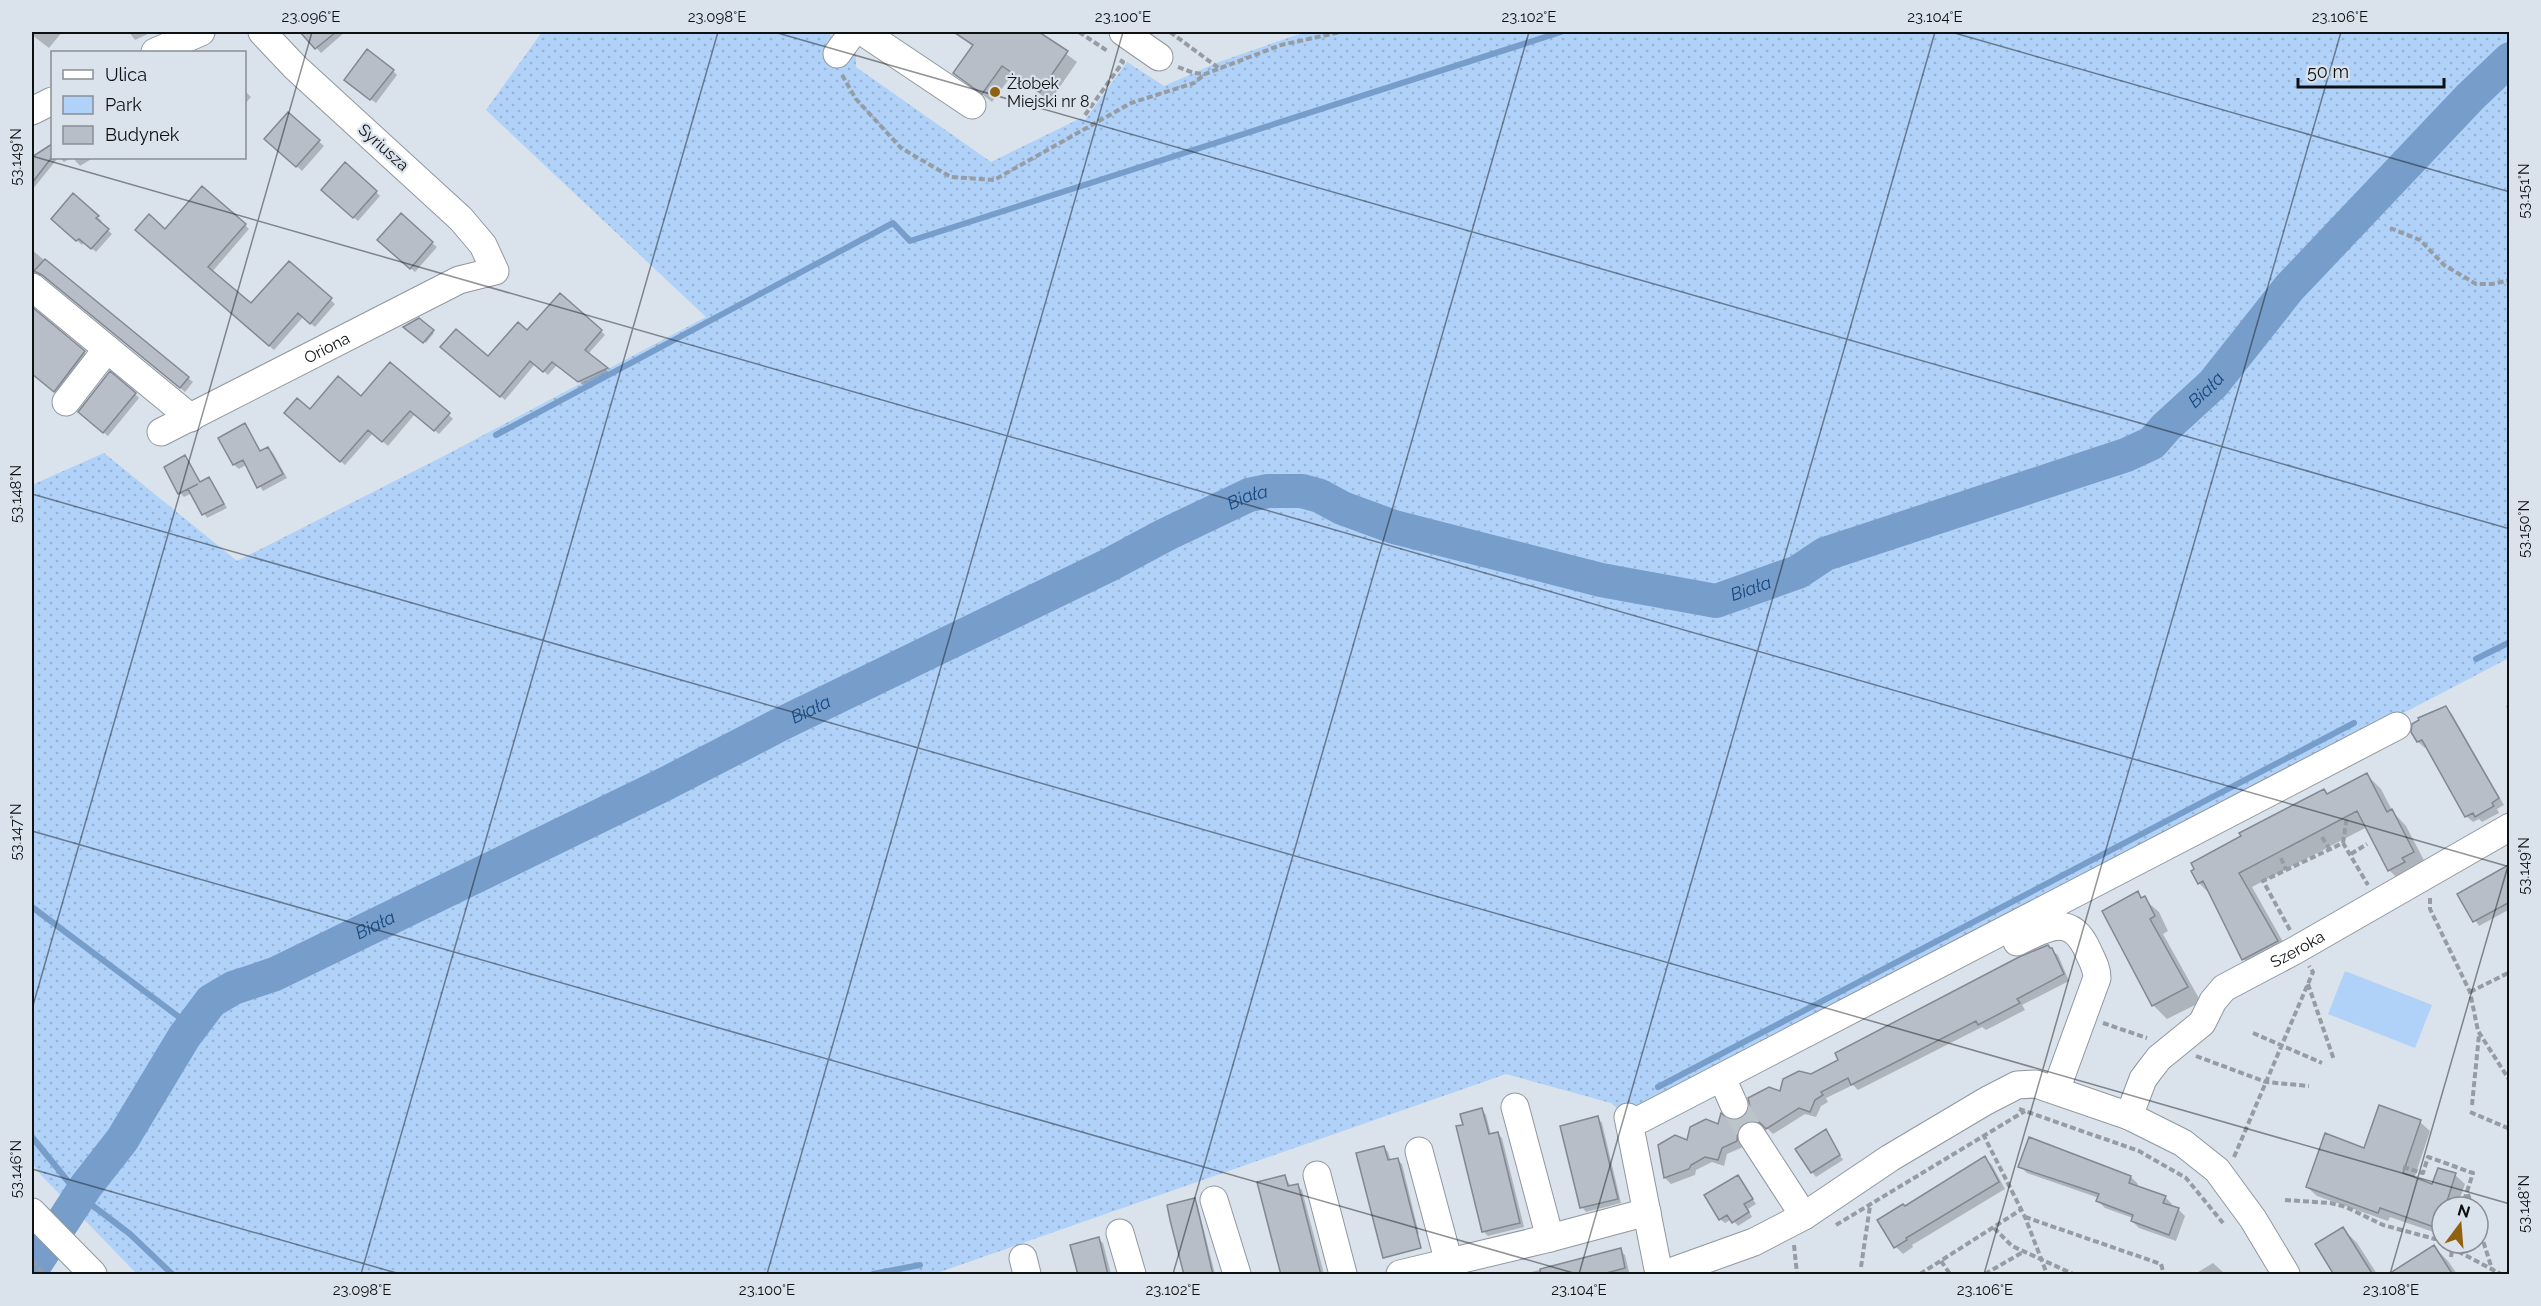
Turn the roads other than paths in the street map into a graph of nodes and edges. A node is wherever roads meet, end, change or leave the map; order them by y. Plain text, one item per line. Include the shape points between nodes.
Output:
1 (201, 32) edge
2 (262, 32) edge
3 (853, 32) edge
4 (863, 32) edge
5 (1123, 32) edge
6 (157, 51) edge
7 (837, 54) road end
8 (1159, 57) road end
9 (51, 101) edge
10 (972, 105) dead end
11 (32, 111) edge
12 (495, 271) joint
13 (32, 287) edge
14 (107, 349) junction
15 (66, 402) dead end
16 (191, 418) junction
17 (161, 432) dead end
18 (2397, 726) dead end
19 (2510, 827) edge
20 (1835, 1036) dead end
21 (1722, 1078) junction
22 (2056, 1090) junction
23 (1734, 1105) tunnel mouth
24 (1515, 1107) dead end
25 (2128, 1116) junction
26 (1752, 1136) tunnel mouth
27 (1419, 1151) dead end
28 (1317, 1175) dead end
29 (1214, 1200) dead end
30 (1647, 1212) junction
31 (35, 1215) edge
32 (1804, 1216) junction
33 (1120, 1233) dead end
34 (1550, 1238) junction
35 (1449, 1263) junction
36 (1668, 1272) edge
37 (93, 1275) edge
38 (1132, 1275) edge
39 (1237, 1275) edge
40 (1343, 1275) edge
41 (1400, 1275) edge
42 (2286, 1275) edge

1 - 6 street
2 - 12 street, Syriusza via 461,219 483,246
3 - 7 street
4 - 10 street
5 - 8 street
9 - 11 street
12 - 16 street, Oriona via 459,280
13 - 14 street
14 - 15 street
14 - 16 street
16 - 17 street, Oriona
18 - 21 street
19 - 25 street, Szeroka via 2224,988 2202,1023 2149,1071
20 - 22 street via 2046,927 2062,926 2082,935 2097,978
21 - 23 street
21 - 30 street via 1634,1118
22 - 25 street
22 - 32 street via 2036,1084 2017,1085 1890,1158
24 - 34 street
25 - 42 street via 2174,1137 2217,1170
26 - 32 street
27 - 35 street
28 - 40 street
29 - 39 street
30 - 34 street
30 - 36 street
31 - 37 street
32 - 36 street via 1755,1242
33 - 38 street
34 - 35 street
35 - 41 street

